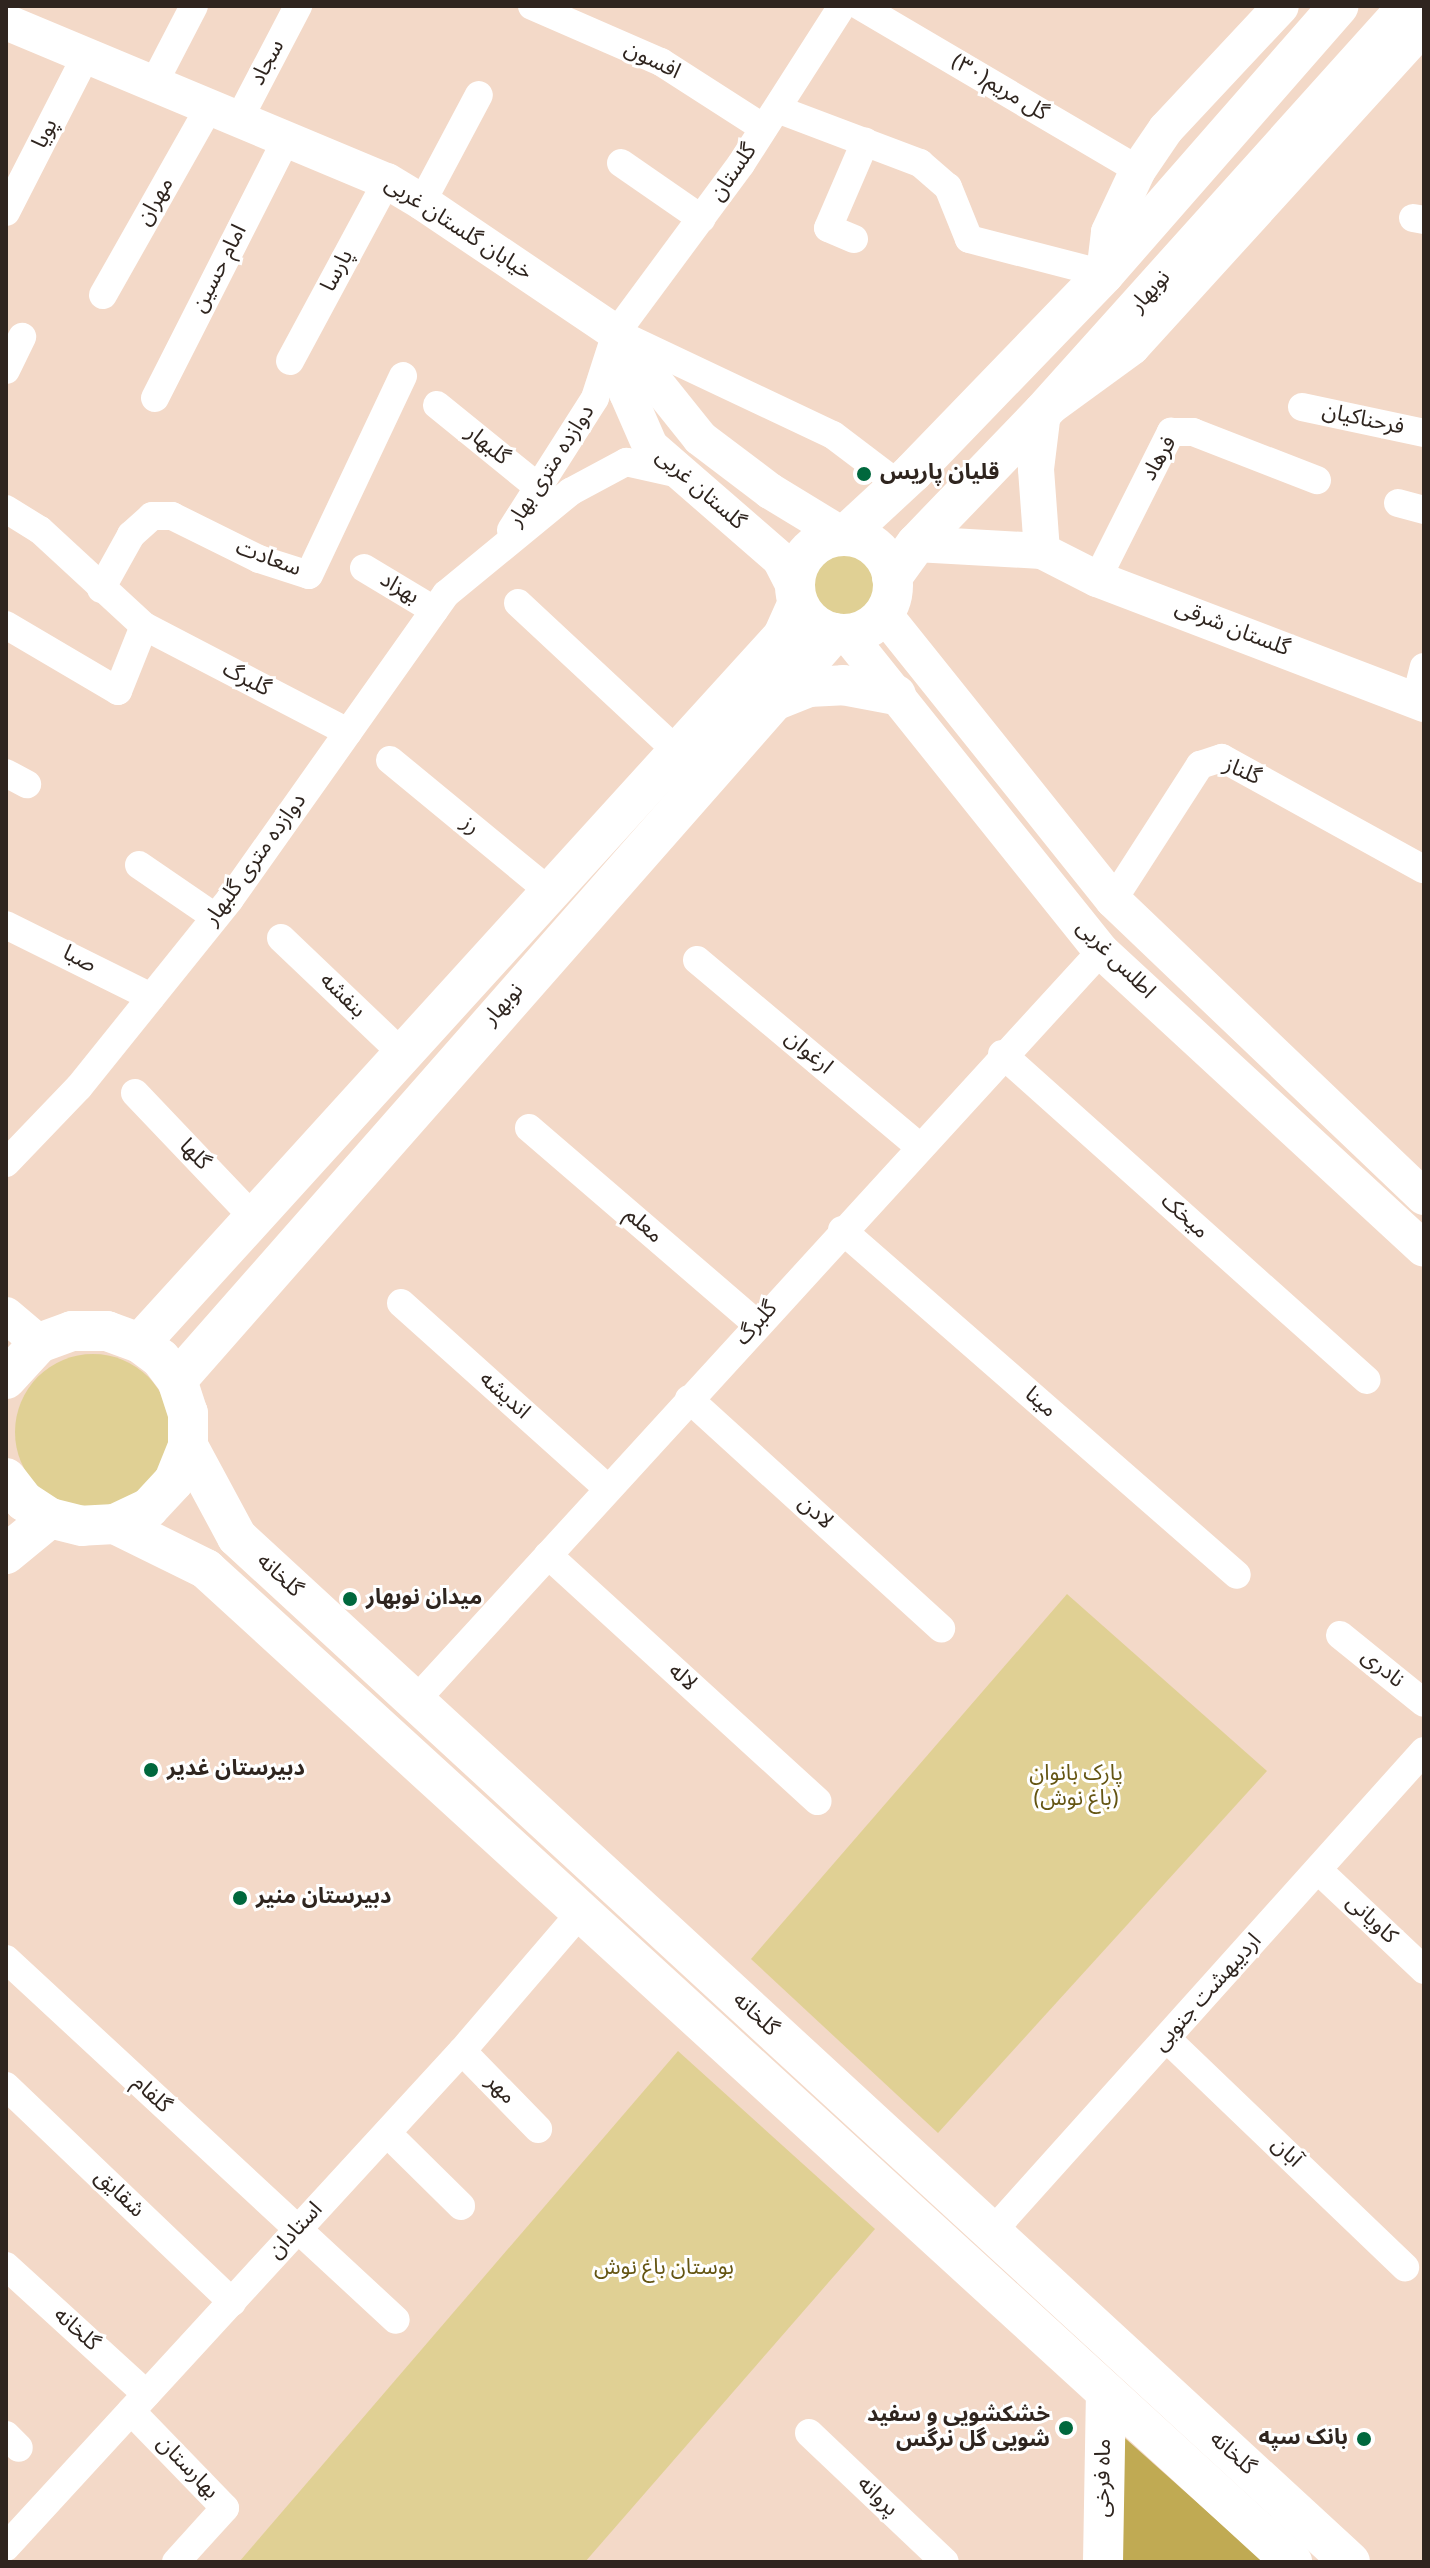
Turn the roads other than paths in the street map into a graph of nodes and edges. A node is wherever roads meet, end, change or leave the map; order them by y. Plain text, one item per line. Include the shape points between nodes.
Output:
1 (194, 6) edge
2 (298, 6) edge
3 (532, 6) edge
4 (842, 6) edge
5 (860, 6) edge
6 (1281, 6) edge
7 (1339, 6) edge
8 (1408, 6) edge
9 (6, 22) edge
10 (1424, 26) edge
11 (86, 56) junction
12 (153, 85) junction
13 (479, 95) dead end
14 (224, 114) junction
15 (770, 119) junction
16 (286, 140) junction
17 (865, 142) junction
18 (621, 163) dead end
19 (1138, 170) junction
20 (387, 181) junction
21 (422, 202) junction
22 (6, 212) edge
23 (702, 219) junction
24 (854, 239) dead end
25 (1104, 274) junction
26 (103, 295) dead end
27 (616, 333) junction
28 (22, 337) dead end
29 (290, 361) dead end
30 (6, 370) edge
31 (403, 376) dead end
32 (155, 398) dead end
33 (437, 405) dead end
34 (1302, 407) dead end
35 (1043, 412) junction
36 (1424, 433) edge
37 (679, 474) junction
38 (1317, 480) dead end
39 (899, 485) junction
40 (538, 487) junction
41 (6, 509) edge
42 (844, 536) junction
43 (916, 544) junction
44 (1042, 551) junction
45 (497, 552) junction
46 (364, 568) dead end
47 (1097, 579) junction
48 (101, 589) junction
49 (797, 595) junction
50 (888, 596) junction
51 (518, 603) dead end
52 (434, 610) junction
53 (6, 625) edge
54 (144, 626) junction
55 (841, 634) junction
56 (1424, 667) edge
57 (896, 695) junction
58 (779, 699) junction
59 (1420, 703) edge
60 (348, 732) junction
61 (678, 752) junction
62 (390, 760) dead end
63 (139, 865) dead end
64 (1423, 869) edge
65 (550, 892) junction
66 (1113, 900) junction
67 (215, 917) junction
68 (6, 925) edge
69 (281, 938) dead end
70 (1101, 951) junction
71 (697, 960) dead end
72 (151, 997) junction
73 (403, 1054) junction
74 (1002, 1054) junction
75 (135, 1093) dead end
76 (529, 1128) dead end
77 (12, 1146) edge
78 (919, 1146) junction
79 (1424, 1197) edge
80 (254, 1218) junction
81 (842, 1230) junction
82 (1424, 1249) edge
83 (401, 1303) dead end
84 (6, 1315) edge
85 (757, 1324) junction
86 (39, 1343) junction
87 (140, 1343) junction
88 (6, 1379) edge
89 (177, 1380) junction
90 (1366, 1380) dead end
91 (689, 1399) junction
92 (188, 1446) junction
93 (6, 1478) edge
94 (608, 1489) junction
95 (50, 1518) junction
96 (115, 1524) junction
97 (6, 1554) edge
98 (548, 1555) junction
99 (1237, 1575) dead end
100 (941, 1628) dead end
101 (1340, 1635) dead end
102 (415, 1701) junction
103 (1424, 1703) edge
104 (1424, 1751) edge
105 (817, 1801) dead end
106 (1318, 1870) junction
107 (581, 1912) junction
108 (6, 1959) edge
109 (1424, 1970) edge
110 (1167, 2039) junction
111 (462, 2051) junction
112 (6, 2086) edge
113 (538, 2129) dead end
114 (387, 2133) junction
115 (461, 2206) dead end
116 (296, 2231) junction
117 (991, 2233) junction
118 (6, 2266) edge
119 (1405, 2267) dead end
120 (232, 2302) junction
121 (396, 2320) dead end
122 (1106, 2393) junction
123 (139, 2402) junction
124 (809, 2433) dead end
125 (6, 2547) edge
126 (176, 2562) edge
127 (945, 2562) edge
128 (1103, 2562) edge
129 (1292, 2562) edge
130 (1350, 2562) edge

1 - 12 street
2 - 14 street, سجاد
3 - 15 street, افسون via 661,62
4 - 15 street, گلستان
5 - 19 street, گل مریم(۳۰)
6 - 19 street via 1166,129
7 - 25 main road
8 - 35 main road, نوبهار
9 - 11 street, خیابان گلستان غربی
10 - 35 street via 1132,347
11 - 12 street, خیابان گلستان غربی
11 - 22 street, پویا
12 - 14 street, خیابان گلستان غربی
13 - 21 street
14 - 16 street, خیابان گلستان غربی
14 - 26 street, مهران
15 - 17 street, افسون
15 - 23 street, گلستان
16 - 20 street, خیابان گلستان غربی
16 - 32 street, امام حسین
17 - 24 street via 828,228
17 - 25 street, افسون via 920,163 948,187 969,239
18 - 23 street
19 - 25 street via 1109,232
20 - 21 street, خیابان گلستان غربی
20 - 29 street, پارسا
21 - 27 street, خیابان گلستان غربی
23 - 27 street, گلستان
25 - 39 main road
27 - 37 street, گلستان غربی via 627,393 650,446
27 - 39 street via 833,435
27 - 40 street, دوازده متری بهار via 595,398
27 - 42 street, خیابان گلستان غربی via 700,438 770,491
28 - 30 street
31 - 48 street, سعادت via 309,575 259,559 172,516 152,516 131,535
33 - 40 street, گلبهار
34 - 36 street, فرحناکیان
35 - 43 main road, نوبهار
35 - 44 street via 1036,469
37 - 45 street, دوازده متری گلبهار via 626,462 570,492
37 - 49 street, گلستان غربی via 780,559
38 - 47 street, فرهاد via 1193,432 1171,432
39 - 42 main road
40 - 45 street, دوازده متری بهار
41 - 48 street, گلبرگ via 40,530
42 - 49 main road via 808,551
42 - 50 main road via 881,553
43 - 44 street, گلستان شرقی
43 - 50 main road, نوبهار
44 - 47 street, گلستان شرقی
45 - 52 street, دوازده متری گلبهار
46 - 52 street, بهزاد
47 - 59 street, گلستان شرقی
48 - 54 street, گلبرگ
49 - 55 main road via 812,623
49 - 61 main road, نوبهار via 783,636
50 - 55 main road via 868,628
50 - 66 street, اطلس غربی
51 - 61 street
52 - 60 street, دوازده متری گلبهار
53 - 54 street via 118,691
54 - 60 street, گلبرگ
55 - 57 street, اطلس غربی
55 - 58 main road, نوبهار
56 - 59 street
57 - 58 main road via 843,685 808,687
57 - 70 street, اطلس غربی
58 - 89 main road, نوبهار
60 - 67 street, دوازده متری گلبهار
61 - 65 main road, نوبهار
62 - 65 street, رز
63 - 67 street
64 - 66 street, گلناز via 1222,758 1200,765
65 - 73 main road, نوبهار
66 - 79 street, اطلس غربی
67 - 72 street, دوازده متری گلبهار
68 - 72 street, صبا
69 - 73 street, بنفشه
70 - 74 street, گلبرگ
70 - 82 street, اطلس غربی
71 - 78 street, ارغوان
72 - 77 street, دوازده متری گلبهار via 79,1087
73 - 80 main road, نوبهار
74 - 78 street, گلبرگ
74 - 90 street, میخک
75 - 80 street, گلها
76 - 85 street, معلم
78 - 81 street, گلبرگ
80 - 87 main road, نوبهار
81 - 85 street, گلبرگ
81 - 99 street, مینا
83 - 94 street, اندیشه
84 - 86 street
85 - 91 street, گلبرگ
86 - 87 main road via 72,1331 95,1331
86 - 88 main road
87 - 89 main road
89 - 92 main road via 188,1413
91 - 94 street, گلبرگ
91 - 100 street, لادن
92 - 96 main road via 174,1481 149,1508
92 - 102 main road, گلخانه via 237,1537
93 - 95 main road via 24,1501
94 - 98 street, گلبرگ
95 - 96 main road via 82,1526
95 - 97 main road
96 - 107 main road, گلخانه via 206,1569
98 - 102 street, گلبرگ
98 - 105 street, لاله
101 - 103 street, نادری
102 - 117 main road, گلخانه
104 - 106 street, اردیبهشت جنوبی
106 - 109 street, کاویانی
106 - 110 street, اردیبهشت جنوبی
107 - 111 street, استادان
107 - 122 main road, گلخانه
108 - 116 street, گلفام
110 - 117 street, اردیبهشت جنوبی
110 - 119 street, آبان
111 - 113 street, مهر
111 - 114 street, استادان
112 - 120 street, شقایق
114 - 115 street
114 - 116 street, استادان
116 - 120 street, استادان
116 - 121 street, گلفام
117 - 130 main road, گلخانه
118 - 123 street, گلخانه
120 - 123 street, استادان
122 - 128 main road, ماه فرخی
122 - 129 main road, گلخانه
123 - 125 street, استادان
123 - 126 street, بهارستان via 225,2508
124 - 127 street, پروانه

